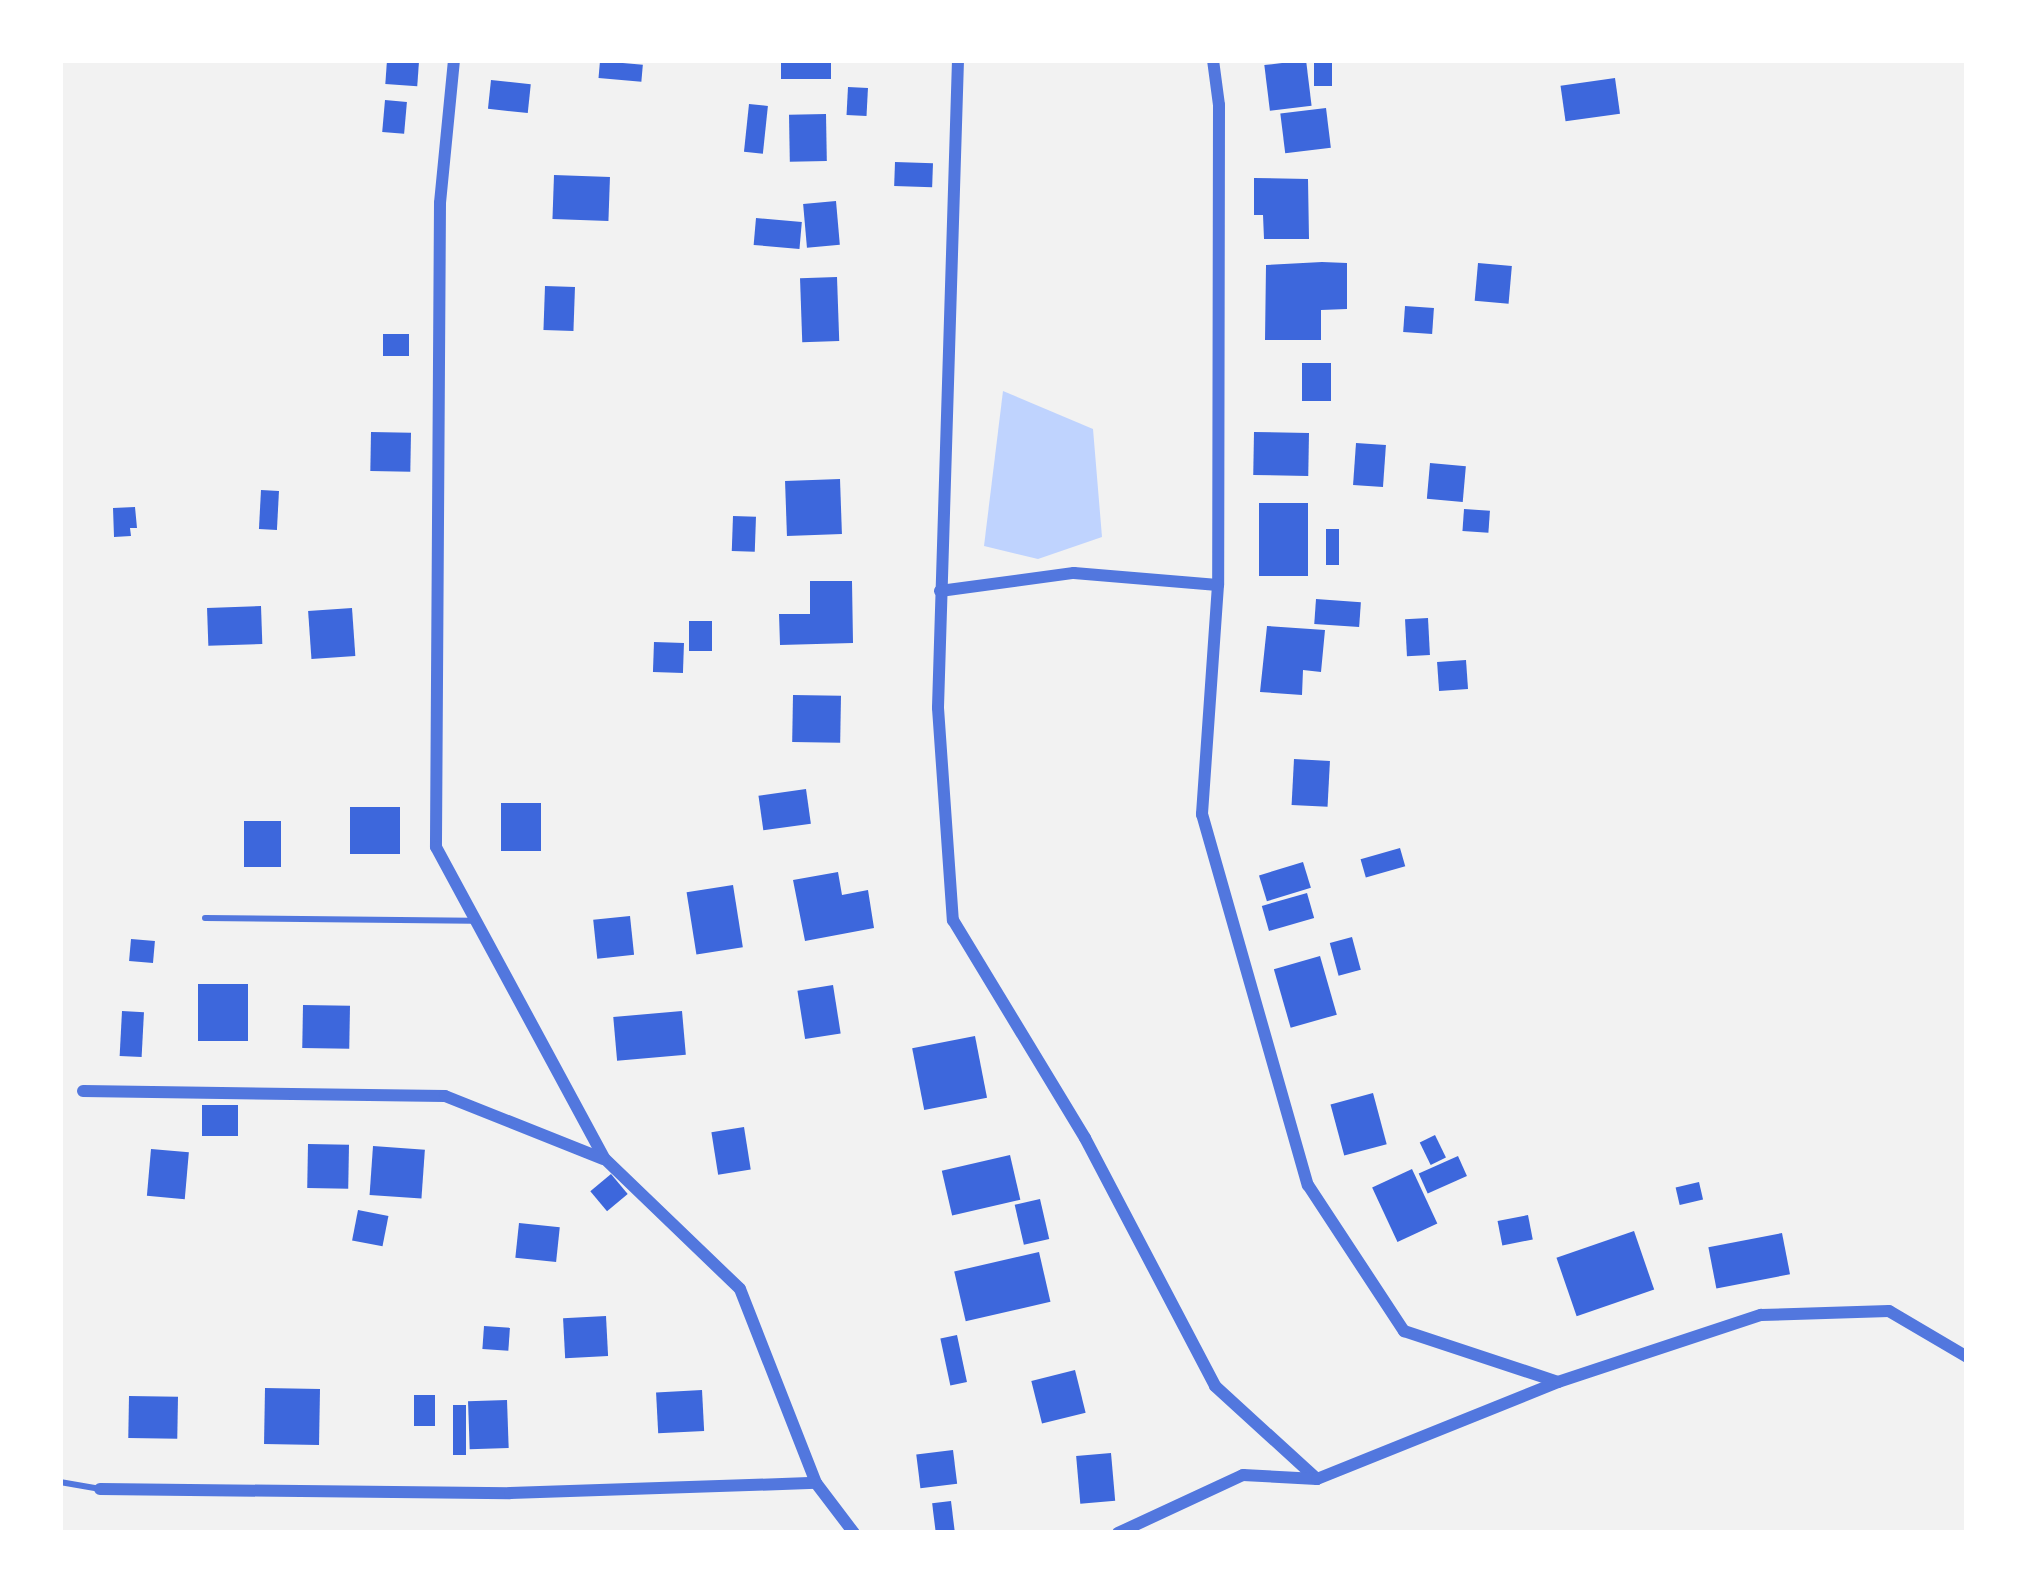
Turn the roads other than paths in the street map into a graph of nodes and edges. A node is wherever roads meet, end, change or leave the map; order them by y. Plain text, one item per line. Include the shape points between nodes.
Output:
1 (454, 60) edge
2 (958, 60) edge
3 (1214, 60) edge
4 (1218, 585) junction
5 (940, 591) junction
6 (206, 918) dead end
7 (476, 921) junction
8 (83, 1090) dead end
9 (604, 1159) junction
10 (1967, 1357) edge
11 (1558, 1382) junction
12 (1317, 1479) junction
13 (60, 1482) edge
14 (816, 1483) junction
15 (100, 1490) joint
16 (854, 1533) edge
17 (1118, 1533) edge

1 - 7 street via 440,203 436,847
2 - 5 street
3 - 4 street
4 - 5 street via 1074,573
4 - 11 street via 1202,814 1308,1185 1404,1331
5 - 12 street via 938,708 953,920 1085,1138 1215,1386
6 - 7 lane
7 - 9 street
8 - 9 street via 445,1096
9 - 14 street via 740,1289
10 - 11 street via 1889,1311 1761,1315
11 - 12 street
12 - 17 street via 1243,1475
13 - 15 lane
14 - 15 street via 487,1493
14 - 16 street

